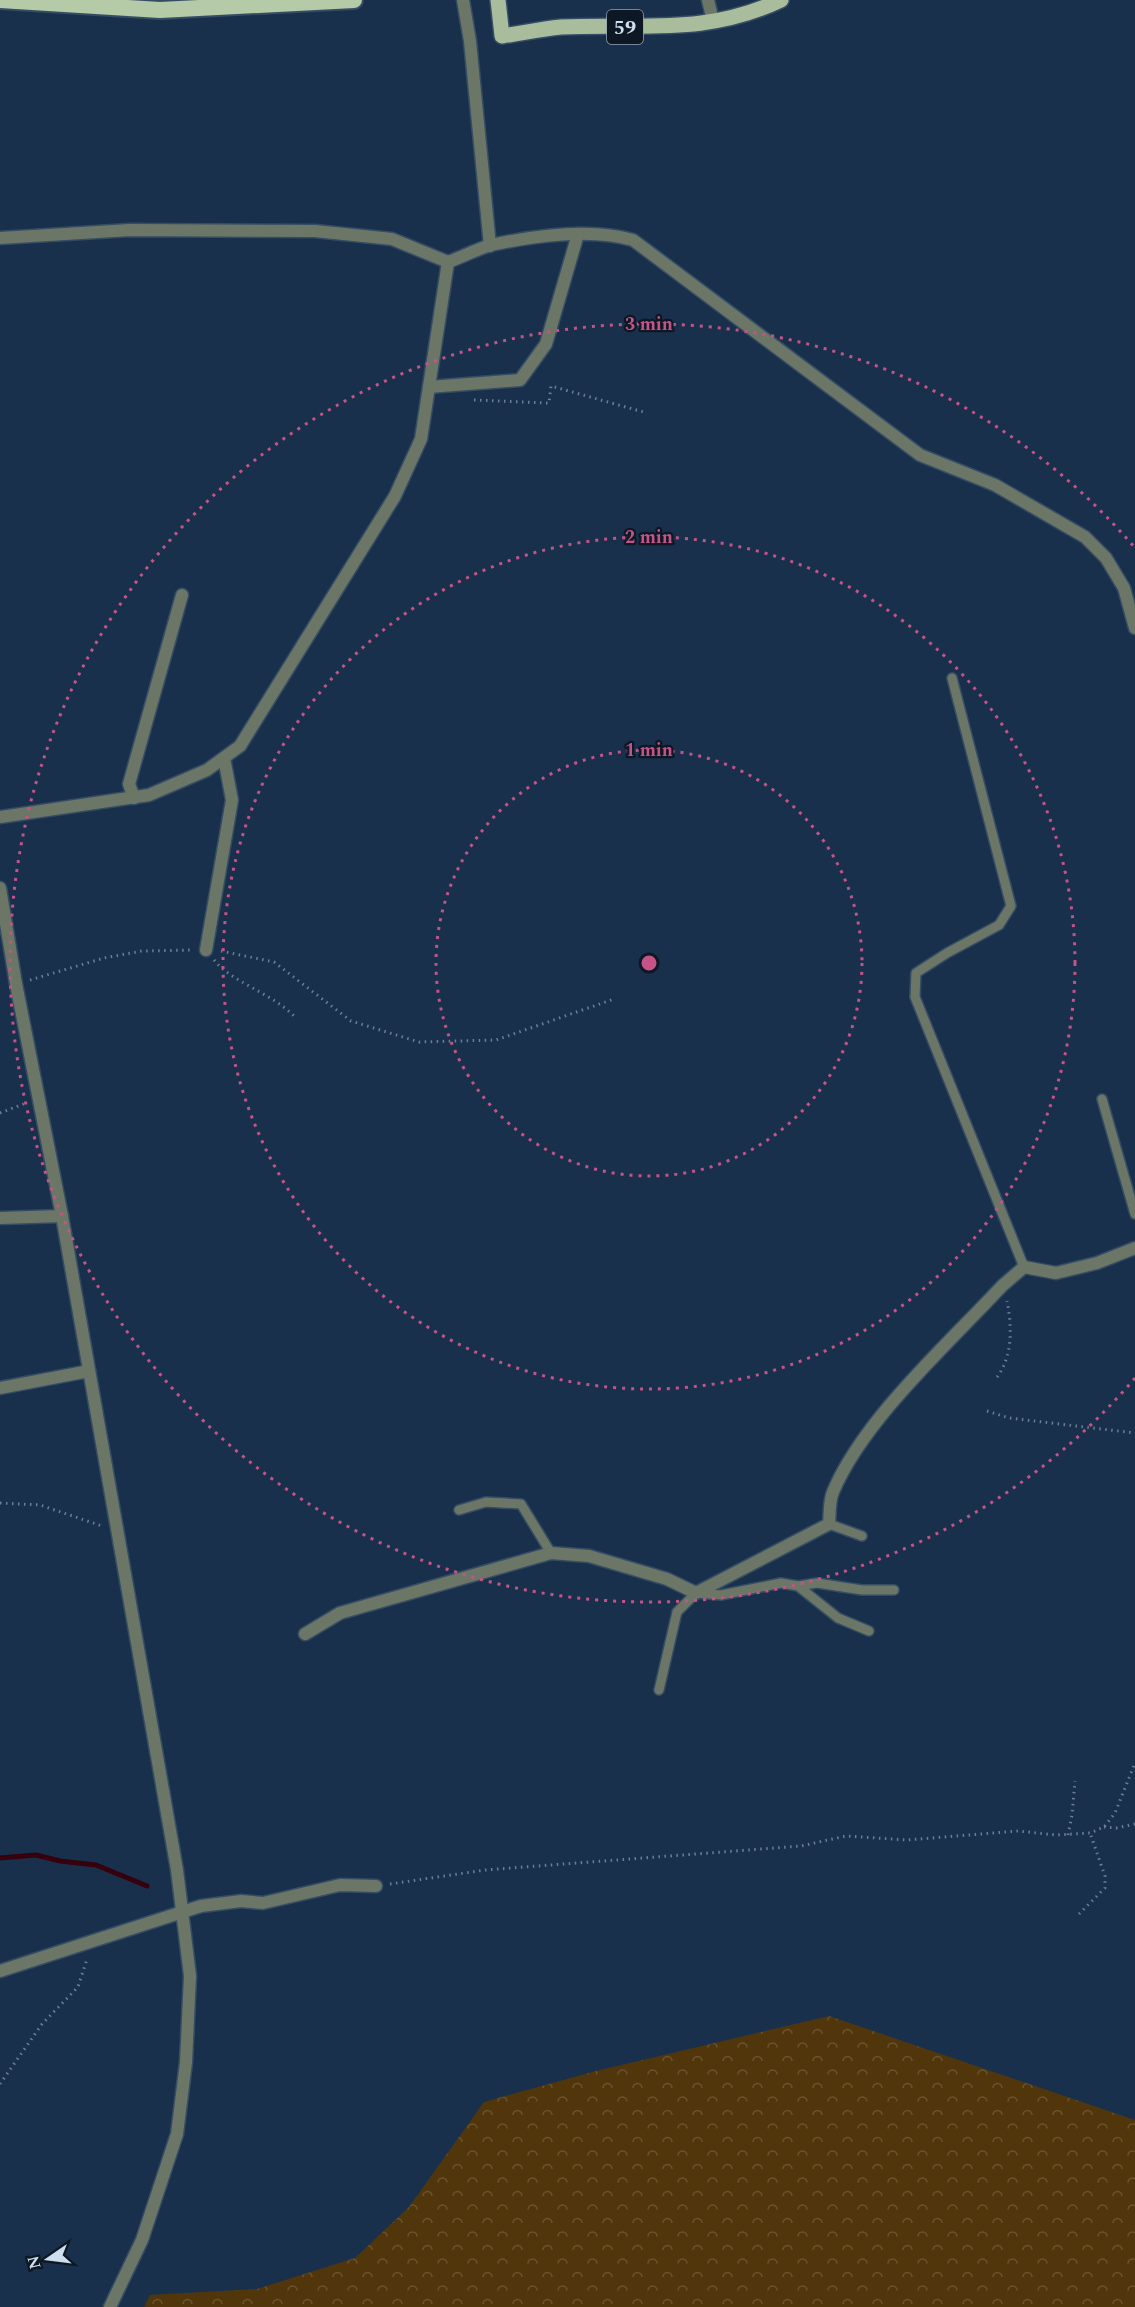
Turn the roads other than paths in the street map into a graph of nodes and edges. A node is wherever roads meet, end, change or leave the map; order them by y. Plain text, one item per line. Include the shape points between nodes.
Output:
1 (0, 0) edge
2 (354, 0) edge
3 (463, 0) edge
4 (498, 0) edge
5 (708, 0) edge
6 (782, 0) edge
7 (713, 21) junction
8 (578, 234) junction
9 (0, 238) edge
10 (490, 246) junction
11 (448, 262) junction
12 (429, 387) junction
13 (182, 595) dead end
14 (1135, 628) edge
15 (952, 678) dead end
16 (224, 758) junction
17 (134, 798) junction
18 (0, 818) edge
19 (0, 888) edge
20 (206, 950) road end
21 (1102, 1099) dead end
22 (1135, 1215) edge
23 (62, 1216) junction
24 (0, 1218) edge
25 (1135, 1248) edge
26 (1024, 1267) junction
27 (88, 1371) junction
28 (0, 1388) edge
29 (459, 1510) dead end
30 (829, 1524) junction
31 (862, 1536) dead end
32 (551, 1553) junction
33 (798, 1586) junction
34 (894, 1590) dead end
35 (696, 1593) junction
36 (869, 1631) dead end
37 (305, 1634) dead end
38 (660, 1690) dead end
39 (376, 1886) road end
40 (183, 1912) junction
41 (0, 1971) edge
42 (110, 2307) edge

1 - 2 highway via 160,10
3 - 10 street
4 - 7 main road, 59 via 502,36 560,27 672,27
5 - 7 street
6 - 7 main road, 59
8 - 10 street
8 - 12 street via 546,344 520,380
8 - 14 street via 609,234 633,240 920,454 995,484 1085,537 1106,558 1124,588
9 - 11 street via 130,230 315,231 392,239
10 - 11 street
11 - 12 street
12 - 16 street via 421,439 395,496 240,746
13 - 17 street via 129,784
15 - 26 lane via 1011,906 999,925 916,974 915,998
16 - 17 street via 207,771
16 - 20 street via 232,800
17 - 18 street
19 - 23 street
21 - 22 lane
23 - 24 street
23 - 27 street
25 - 26 street via 1056,1273
26 - 30 street via 880,1418 832,1494
27 - 28 street
27 - 40 street
29 - 32 lane via 486,1502 521,1504
30 - 31 lane
30 - 35 street
32 - 35 street via 589,1556 668,1579
32 - 37 street via 339,1613
33 - 34 lane via 817,1583
33 - 35 lane via 782,1583 721,1595
33 - 36 lane via 838,1618
35 - 38 lane via 677,1612
39 - 40 street via 340,1885 263,1903 241,1901
40 - 41 street
40 - 42 street via 190,1976 186,2062 177,2134 142,2240

